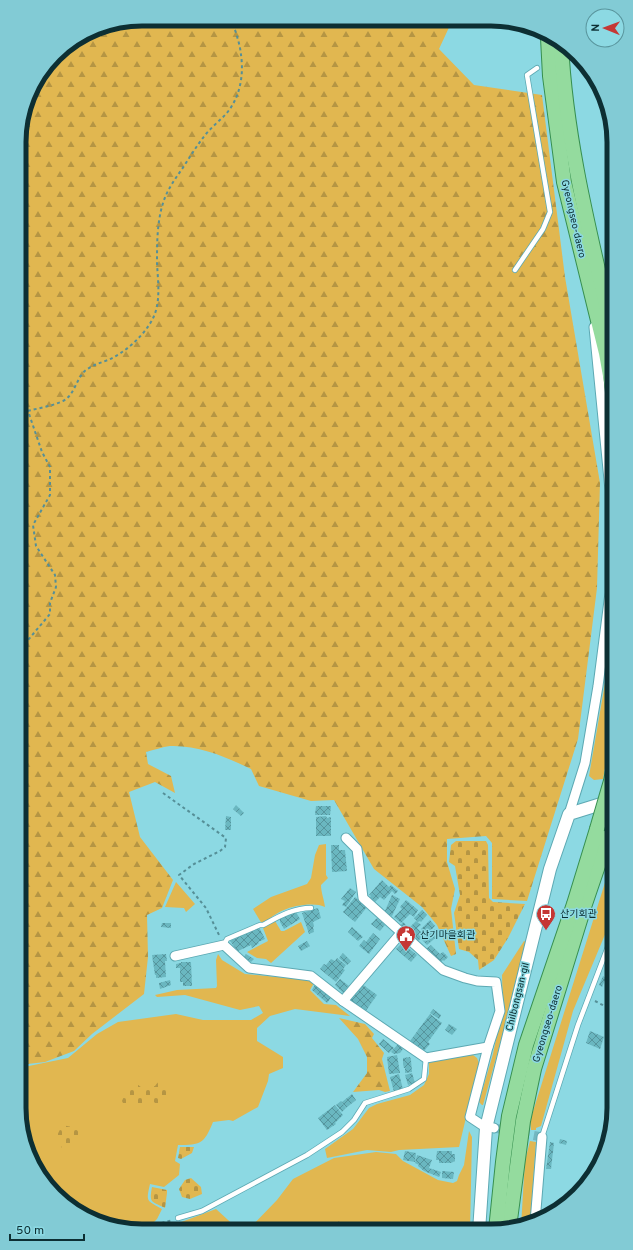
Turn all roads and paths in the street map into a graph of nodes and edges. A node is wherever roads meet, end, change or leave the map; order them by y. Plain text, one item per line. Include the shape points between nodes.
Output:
1 (234, 26) edge
2 (548, 42) edge
3 (562, 51) edge
4 (537, 68) dead end
5 (515, 270) dead end
6 (590, 290) junction
7 (607, 308) edge
8 (607, 359) edge
9 (26, 408) edge
10 (28, 411) junction
11 (607, 460) edge
12 (607, 616) edge
13 (26, 644) edge
14 (163, 793) dead end
15 (607, 795) edge
16 (607, 802) edge
17 (568, 814) junction
18 (346, 838) dead end
19 (607, 841) edge
20 (311, 908) dead end
21 (401, 933) junction
22 (224, 945) junction
23 (607, 949) edge
24 (175, 956) dead end
25 (588, 998) junction
26 (343, 1001) junction
27 (607, 1008) edge
28 (488, 1047) junction
29 (426, 1058) junction
30 (490, 1127) junction
31 (542, 1137) joint
32 (536, 1215) edge
33 (178, 1218) joint
34 (510, 1222) edge
35 (161, 1224) edge
36 (480, 1224) edge
37 (497, 1224) edge

1 - 10 path via 241,56 238,93 226,114 213,126 171,184 164,201 158,230 158,294 156,311 151,322 123,351 87,370 69,397
2 - 6 main road, Gyeongseo-daero via 550,76 564,182
3 - 7 main road, Gyeongseo-daero via 575,165
4 - 5 lane via 526,75 550,212 543,229
6 - 8 main road, Gyeongseo-daero
6 - 11 street
9 - 10 path
10 - 13 path via 50,467 51,479 50,495 33,525 36,546 55,575 56,587 50,603 50,614
12 - 17 street via 585,763
14 - 22 path via 226,838 225,847 220,851 179,875 206,908
15 - 37 main road, Gyeongseo-daero, bridge via 574,904 526,1045 509,1116
16 - 17 street
17 - 30 street, Chilbongsan-gil via 550,869
18 - 21 street via 357,849 363,898
19 - 34 main road, Gyeongseo-daero via 534,1069 523,1121
20 - 22 lane via 285,913 263,926 228,939
21 - 26 street
21 - 28 street via 443,970 471,979 496,982 500,1011
22 - 24 street
22 - 26 street via 249,968 311,976
23 - 25 lane
25 - 27 path
25 - 31 lane
26 - 29 street
28 - 29 street
28 - 30 street via 470,1118
29 - 33 lane via 424,1079 409,1089 365,1103 342,1132 308,1154 202,1211
30 - 36 street, Chilbongsan-gil
31 - 32 street
33 - 35 path

